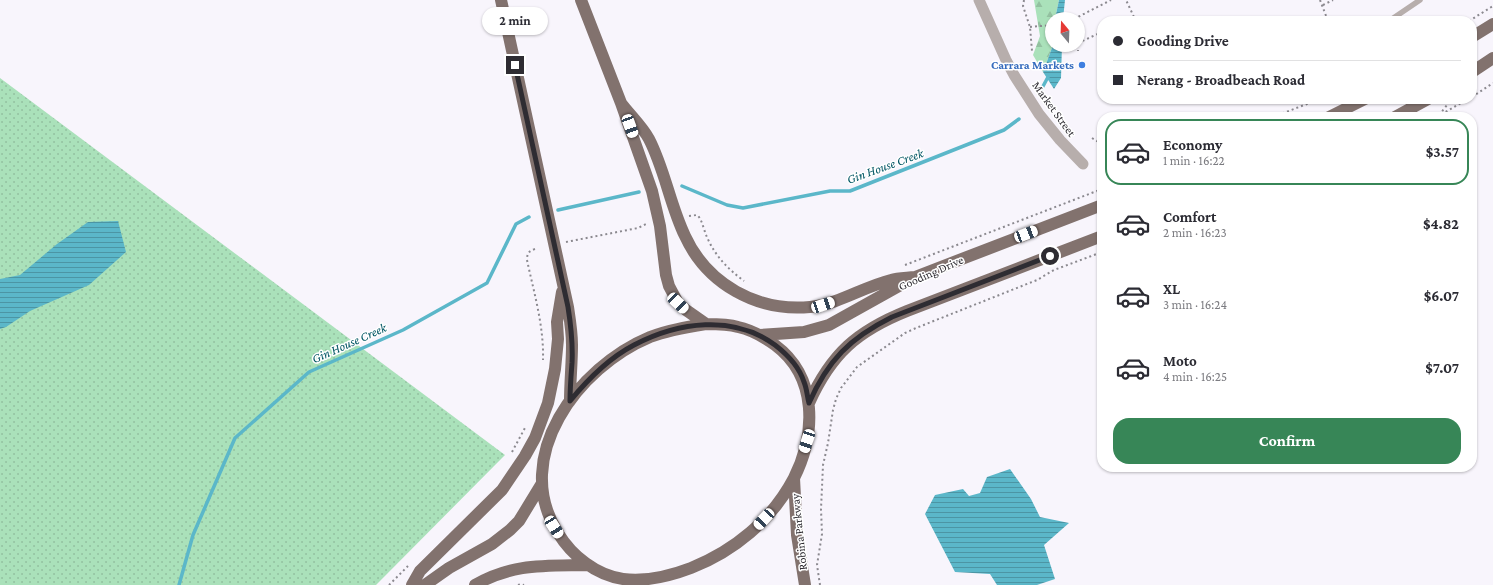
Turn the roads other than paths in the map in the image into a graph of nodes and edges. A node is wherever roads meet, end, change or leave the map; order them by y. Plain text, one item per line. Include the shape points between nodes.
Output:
1 (501, 0) edge
2 (581, 0) edge
3 (979, 0) edge
4 (1420, 0) edge
5 (1396, 16) edge
6 (1493, 24) edge
7 (1477, 34) edge
8 (1493, 58) edge
9 (1477, 69) edge
10 (621, 103) junction
11 (1355, 104) edge
12 (1419, 104) edge
13 (1339, 112) edge
14 (1404, 112) edge
15 (1083, 164) dead end
16 (1097, 207) edge
17 (1097, 238) edge
18 (914, 277) junction
19 (564, 283) junction
20 (706, 324) junction
21 (760, 335) junction
22 (570, 401) junction
23 (809, 403) junction
24 (794, 478) junction
25 (541, 484) junction
26 (588, 565) junction
27 (637, 582) edge
28 (412, 585) edge
29 (425, 585) edge
30 (475, 585) edge
31 (805, 585) edge

1 - 19 main road
2 - 10 main road
3 - 15 street, Market Street via 1014,75 1039,114
4 - 5 lane
6 - 7 main road
8 - 9 main road
10 - 18 main road via 648,138 692,249 708,270 730,289 755,301 798,308 823,305 890,280
10 - 20 main road via 652,191 669,286 678,303
11 - 13 main road
12 - 14 main road
16 - 18 main road, Gooding Drive
17 - 23 main road via 879,323 859,336 833,360 820,379
18 - 21 main road, Gooding Drive via 829,325 804,332
19 - 22 main road via 572,343
19 - 28 main road via 557,322 556,369 548,403 525,456 502,490 420,571
20 - 21 main road via 738,327
20 - 22 main road via 667,331 633,346 602,367
21 - 23 main road via 784,351 792,360 805,383
22 - 25 main road via 558,420 547,446
23 - 24 main road via 807,441
24 - 27 main road via 771,512 747,537 718,556 673,574
24 - 31 main road, Robina Parkway via 797,535
25 - 26 main road via 554,527 569,548
25 - 29 main road via 510,530
26 - 27 main road via 612,576
26 - 30 main road via 513,569

